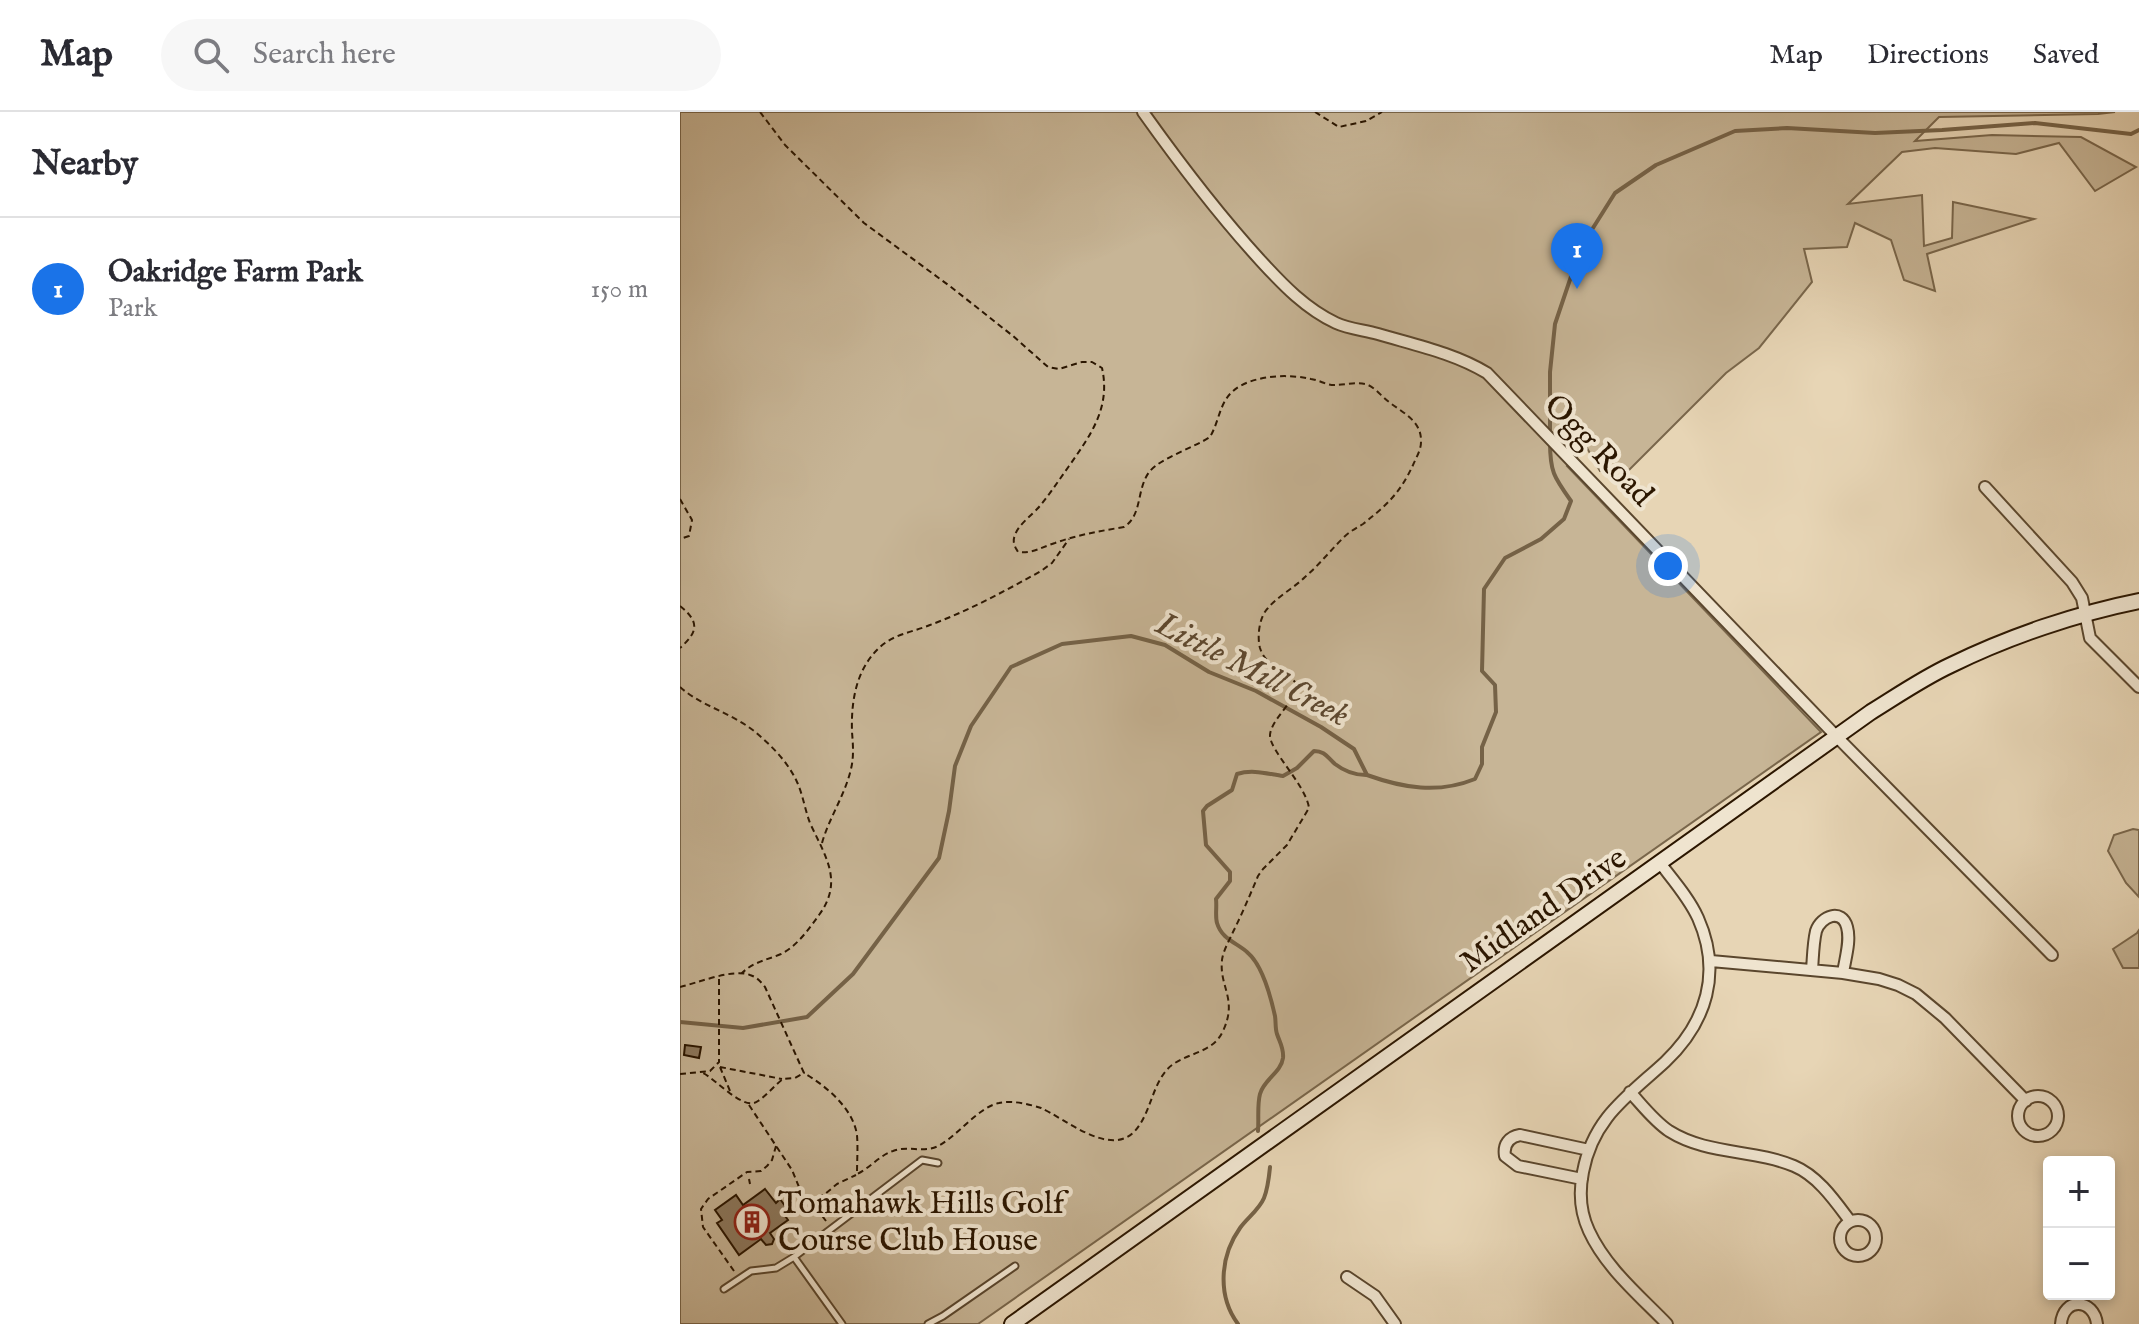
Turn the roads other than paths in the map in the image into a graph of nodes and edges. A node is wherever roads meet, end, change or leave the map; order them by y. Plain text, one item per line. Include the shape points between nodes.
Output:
1 (1143, 112) edge
2 (1985, 487) dead end
3 (2139, 601) edge
4 (2085, 616) junction
5 (2139, 687) edge
6 (1836, 736) junction
7 (1660, 863) junction
8 (2052, 955) dead end
9 (1711, 961) junction
10 (1812, 970) junction
11 (1843, 973) junction
12 (1630, 1092) junction
13 (2026, 1101) dead end
14 (1589, 1150) junction
15 (938, 1163) dead end
16 (1582, 1179) junction
17 (1850, 1221) dead end
18 (794, 1257) junction
19 (1015, 1266) dead end
20 (1347, 1277) dead end
21 (724, 1289) dead end
22 (842, 1324) edge
23 (928, 1324) edge
24 (1012, 1324) edge
25 (1395, 1324) edge
26 (1667, 1324) edge
27 (2061, 1324) edge
28 (2097, 1324) edge

1 - 6 street, Ogg Road via 1218,212 1298,299 1340,325 1443,353 1487,373
2 - 4 street via 2072,582
3 - 4 main road, Midland Drive
4 - 5 street via 2090,638
4 - 6 main road, Midland Drive via 2015,637 1951,665
6 - 7 main road, Midland Drive
6 - 8 street, Ogg Road
7 - 9 street via 1697,917
7 - 24 main road, Midland Drive
9 - 10 street
9 - 12 street via 1697,1021 1666,1060
10 - 11 street
10 - 11 street via 1821,921 1837,916 1847,924
11 - 13 street via 1879,979 1916,994
12 - 14 street via 1599,1127
12 - 17 street via 1667,1130 1687,1140 1795,1166 1811,1176
14 - 16 street
14 - 16 street via 1520,1135 1504,1149 1518,1166
15 - 18 lane via 922,1160
16 - 26 street via 1581,1207 1597,1247
18 - 21 lane via 776,1268 751,1271
18 - 22 lane
19 - 23 lane
20 - 25 street via 1375,1296
27 - 28 street via 2064,1311 2081,1304 2092,1309

